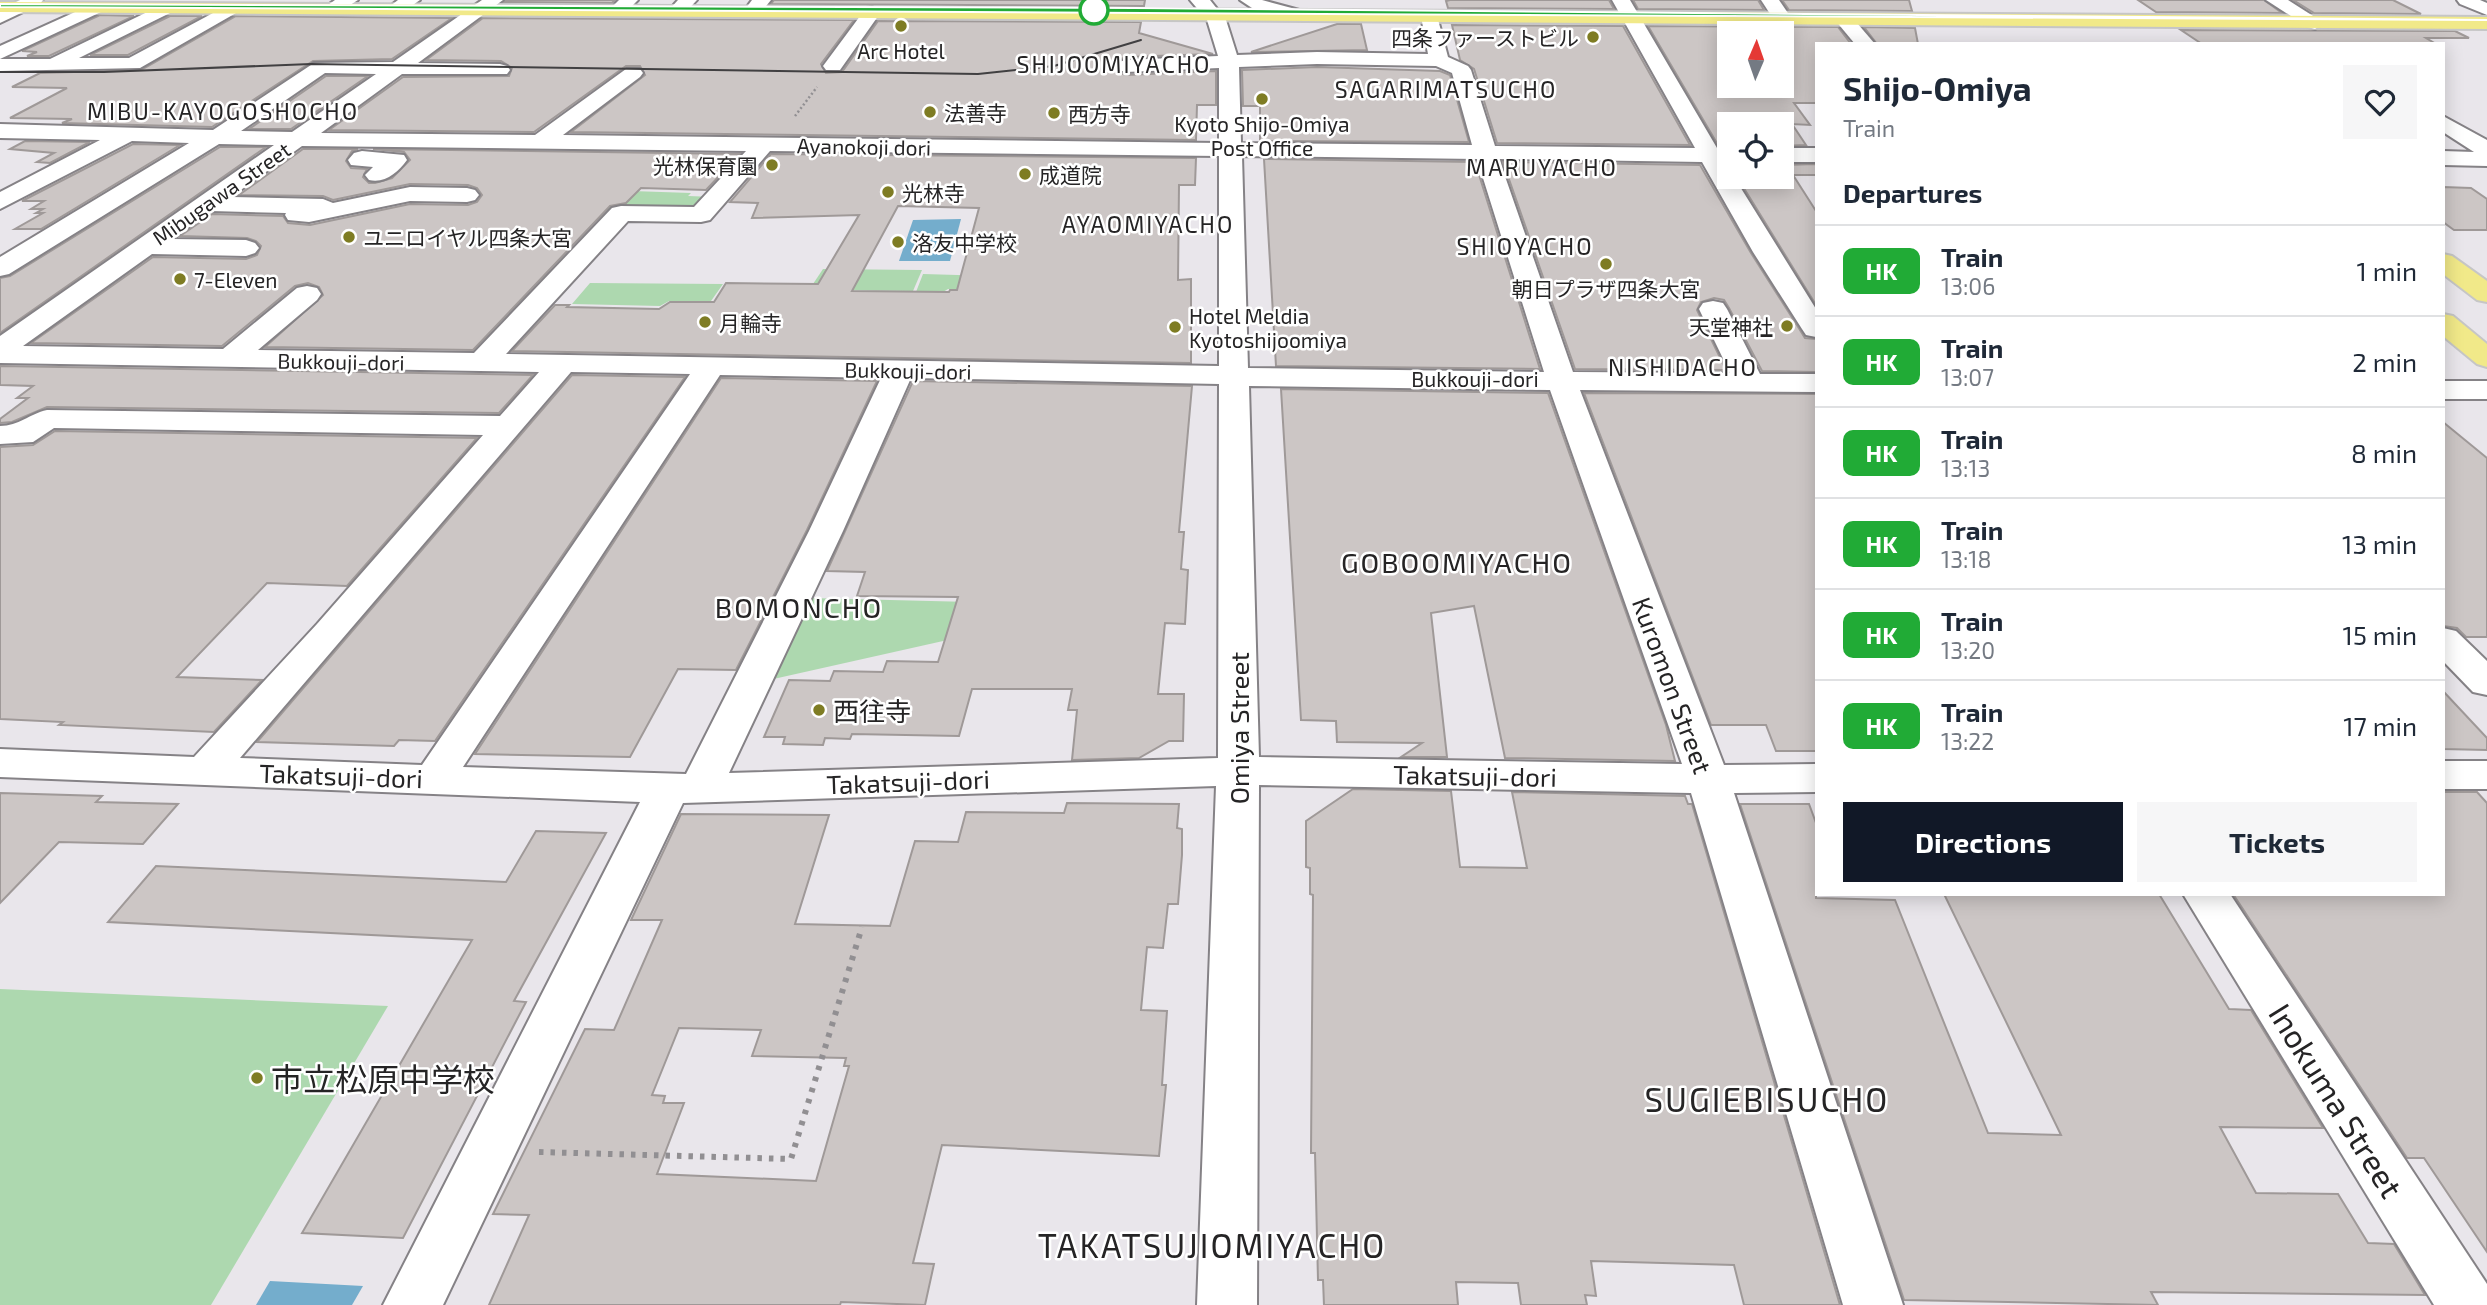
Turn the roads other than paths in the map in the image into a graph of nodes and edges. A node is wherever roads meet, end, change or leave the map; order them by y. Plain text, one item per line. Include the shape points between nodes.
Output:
1 (349, 0) edge
2 (411, 0) edge
3 (1199, 0) edge
4 (1249, 0) edge
5 (1770, 0) edge
6 (1989, 0) edge
7 (2275, 0) edge
8 (2466, 0) edge
9 (2043, 2) dead end
10 (27, 3) edge
11 (485, 6) edge
12 (623, 6) edge
13 (683, 6) edge
14 (757, 6) edge
15 (0, 7) edge
16 (95, 8) junction
17 (166, 8) junction
18 (234, 9) junction
19 (1626, 9) edge
20 (330, 10) junction
21 (394, 10) junction
22 (2487, 10) edge
23 (1438, 11) edge
24 (872, 12) junction
25 (1213, 15) junction
26 (1297, 15) junction
27 (0, 17) edge
28 (1783, 19) junction
29 (1844, 20) junction
30 (2027, 21) junction
31 (2079, 22) junction
32 (2282, 22) junction
33 (2315, 23) junction
34 (2487, 23) edge
35 (2109, 38) dead end
36 (2061, 40) dead end
37 (1864, 42) edge
38 (2313, 42) edge
39 (0, 53) edge
40 (1229, 63) junction
41 (50, 65) junction
42 (1450, 65) junction
43 (1126, 66) dead end
44 (396, 68) junction
45 (500, 70) dead end
46 (633, 73) dead end
47 (827, 73) road end
48 (8, 76) edge
49 (2445, 124) edge
50 (0, 131) edge
51 (38, 132) junction
52 (127, 135) junction
53 (215, 137) junction
54 (296, 139) junction
55 (386, 140) junction
56 (541, 141) junction
57 (769, 145) junction
58 (0, 150) edge
59 (2487, 150) edge
60 (1229, 151) junction
61 (1717, 152) edge
62 (1486, 153) junction
63 (1717, 155) edge
64 (1794, 155) edge
65 (1815, 155) edge
66 (2445, 158) edge
67 (2487, 159) edge
68 (377, 175) dead end
69 (1735, 189) edge
70 (467, 195) dead end
71 (0, 202) edge
72 (206, 204) junction
73 (146, 246) junction
74 (246, 248) dead end
75 (2445, 263) edge
76 (0, 268) edge
77 (307, 294) dead end
78 (2487, 294) edge
79 (1713, 309) dead end
80 (2445, 324) edge
81 (1815, 327) edge
82 (0, 351) edge
83 (2487, 358) edge
84 (229, 359) junction
85 (481, 363) junction
86 (562, 365) junction
87 (710, 367) junction
88 (900, 369) junction
89 (1233, 376) junction
90 (1561, 379) junction
91 (1749, 382) junction
92 (1815, 383) edge
93 (2445, 390) edge
94 (2487, 390) edge
95 (508, 426) junction
96 (7, 441) edge
97 (2445, 641) edge
98 (2487, 683) edge
99 (0, 763) edge
100 (206, 770) junction
101 (1239, 771) junction
102 (2445, 775) edge
103 (2487, 775) edge
104 (1815, 778) edge
105 (434, 779) junction
106 (1708, 779) junction
107 (684, 788) junction
108 (2207, 896) edge
109 (413, 1305) edge
110 (1227, 1305) edge
111 (1873, 1305) edge
112 (2467, 1305) edge

1 - 20 street
2 - 21 street
3 - 25 street
4 - 26 street
5 - 28 street
6 - 30 main road
7 - 33 street
8 - 22 street
9 - 31 main road
10 - 15 main road
10 - 16 main road
10 - 27 street
11 - 12 main road
11 - 21 main road
11 - 44 street, Mibugawa Street
12 - 13 main road
13 - 14 main road
14 - 24 main road
16 - 17 main road
16 - 39 street
17 - 18 main road
17 - 41 street
18 - 20 main road
18 - 41 street via 133,64
19 - 23 main road
19 - 28 main road
19 - 61 street
20 - 21 main road
23 - 26 main road
23 - 42 street via 1428,39
24 - 25 main road
24 - 47 street
25 - 26 main road
25 - 40 street via 1224,34
28 - 29 main road
29 - 30 main road
29 - 37 street
30 - 31 main road
30 - 36 main road
31 - 32 main road
31 - 35 main road
32 - 33 main road
32 - 38 street
33 - 34 main road
40 - 42 street via 1317,58
40 - 43 street
40 - 60 street
41 - 48 street
42 - 62 street, Kuromon Street
44 - 45 street
44 - 53 street via 321,67
44 - 54 street, Mibugawa Street
46 - 56 street
49 - 59 street
50 - 51 street, Ayanokoji dori
51 - 52 street, Ayanokoji dori
51 - 58 street
52 - 53 street, Ayanokoji dori
52 - 71 street
53 - 54 street, Ayanokoji dori
53 - 76 street
54 - 55 street, Ayanokoji dori
54 - 72 street, Mibugawa Street
55 - 56 street, Ayanokoji dori
55 - 68 street via 359,160 396,160
56 - 57 street, Ayanokoji dori
57 - 60 street, Ayanokoji dori
57 - 85 street via 701,215 621,213
60 - 62 street, Ayanokoji dori
60 - 89 street, Omiya Street
62 - 63 street, Ayanokoji dori
62 - 90 street, Kuromon Street
64 - 65 street
66 - 67 street
69 - 81 street via 1766,252
70 - 72 street via 410,194 309,215 297,215 320,206
72 - 73 street, Mibugawa Street
73 - 74 street
73 - 82 street, Mibugawa Street
75 - 78 main road
77 - 84 street
79 - 91 street
80 - 83 main road
82 - 84 street, Bukkouji-dori
84 - 85 street, Bukkouji-dori
85 - 86 street, Bukkouji-dori
86 - 87 street, Bukkouji-dori
86 - 95 street
87 - 88 street, Bukkouji-dori
87 - 105 street
88 - 89 street, Bukkouji-dori
88 - 107 street via 826,531
89 - 90 street, Bukkouji-dori
89 - 101 street, Omiya Street
90 - 91 street, Bukkouji-dori
90 - 106 street, Kuromon Street
91 - 92 street, Bukkouji-dori
93 - 94 street
95 - 96 street via 47,419
95 - 100 street
97 - 98 street
99 - 100 street, Takatsuji-dori
100 - 105 street, Takatsuji-dori
101 - 106 street, Takatsuji-dori
101 - 107 street, Takatsuji-dori
101 - 110 street, Omiya Street
102 - 103 street
104 - 106 street, Takatsuji-dori
105 - 107 street, Takatsuji-dori
106 - 111 street, Kuromon Street
107 - 109 street via 489,1150
108 - 112 street, Inokuma Street

